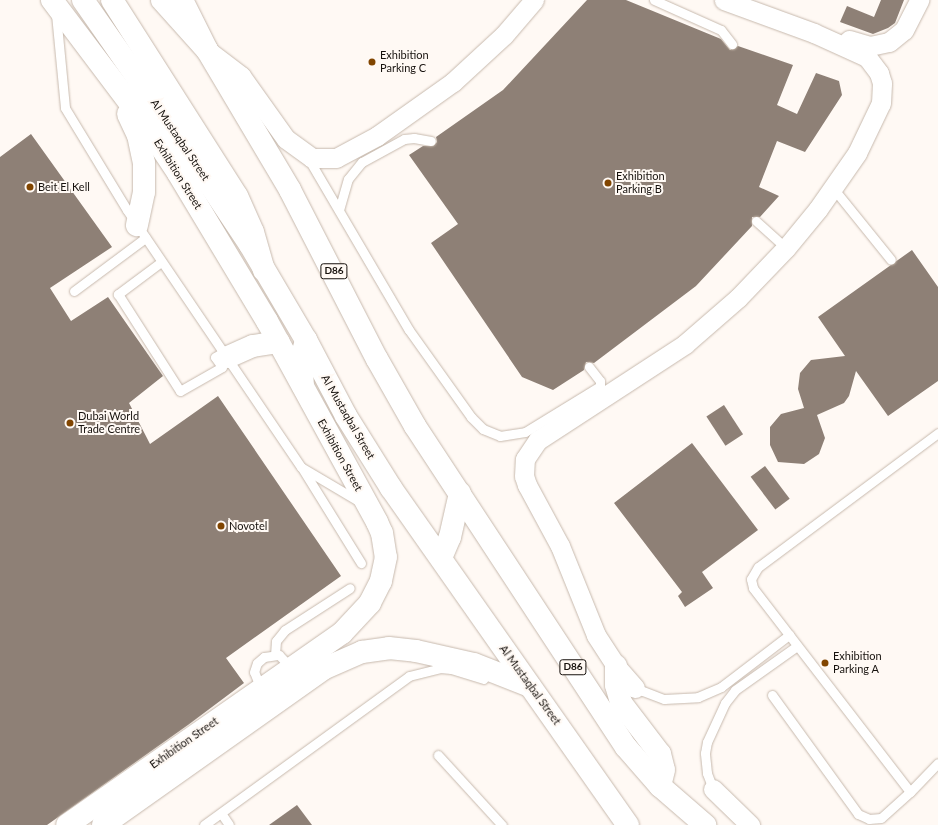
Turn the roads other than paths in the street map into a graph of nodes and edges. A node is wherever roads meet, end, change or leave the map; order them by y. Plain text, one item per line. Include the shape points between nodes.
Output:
1 (83, 0) edge
2 (112, 0) edge
3 (162, 0) edge
4 (182, 0) edge
5 (534, 0) edge
6 (654, 0) edge
7 (919, 0) edge
8 (54, 2) edge
9 (735, 2) edge
10 (814, 33) junction
11 (732, 44) dead end
12 (208, 50) junction
13 (107, 72) junction
14 (431, 141) dead end
15 (304, 154) junction
16 (833, 188) junction
17 (339, 210) junction
18 (756, 221) dead end
19 (141, 232) junction
20 (786, 248) junction
21 (891, 260) dead end
22 (161, 262) junction
23 (264, 270) junction
24 (74, 291) dead end
25 (306, 340) junction
26 (279, 342) junction
27 (227, 354) junction
28 (588, 367) dead end
29 (303, 386) junction
30 (938, 432) edge
31 (301, 467) junction
32 (460, 493) junction
33 (368, 507) junction
34 (441, 558) junction
35 (361, 563) dead end
36 (350, 588) dead end
37 (789, 635) junction
38 (797, 646) junction
39 (283, 661) junction
40 (616, 666) junction
41 (635, 688) joint
42 (536, 694) junction
43 (772, 695) dead end
44 (438, 755) dead end
45 (938, 763) edge
46 (660, 786) junction
47 (712, 789) joint
48 (910, 792) junction
49 (221, 813) junction
50 (208, 824) edge
51 (67, 825) edge
52 (103, 825) edge
53 (229, 825) edge
54 (502, 825) edge
55 (628, 825) edge
56 (705, 825) edge
57 (750, 825) edge

1 - 23 main road, Al Mustaqbal Street via 168,122
2 - 23 main road via 237,196 253,232
3 - 12 main road
4 - 12 main road, D86
5 - 15 street via 504,35 453,82 384,132 336,158 320,160
6 - 11 lane via 721,30
7 - 10 street via 904,30 893,40 880,45 870,46
8 - 13 main road, Exhibition Street
8 - 19 lane via 65,108
9 - 10 street
10 - 16 street via 867,57 874,64 882,83 878,112 857,153
12 - 15 street via 241,76 279,132
12 - 32 main road, D86 via 290,190 395,393
13 - 19 main road via 132,122 141,149 144,192
13 - 26 main road, Exhibition Street via 178,173
14 - 17 lane via 404,139 362,162 344,189
15 - 17 lane via 323,180
16 - 20 street
16 - 21 lane
17 - 28 lane via 409,330 483,429 500,436 525,432 600,386 600,381
18 - 20 lane
19 - 22 lane
19 - 24 lane
20 - 40 street via 738,298 685,344 538,440 525,459 524,476 527,485 560,546 596,635
22 - 27 lane
22 - 27 lane via 118,294 180,391 222,367 215,357
23 - 25 main road, Al Mustaqbal Street
25 - 29 main road via 302,358
25 - 34 main road, Al Mustaqbal Street via 368,452
26 - 27 main road via 252,346
26 - 29 main road, Exhibition Street
27 - 31 lane
29 - 33 main road, Exhibition Street
30 - 37 lane via 754,570 750,579 753,588
31 - 33 lane
31 - 35 lane
32 - 34 main road via 450,537
32 - 46 main road, D86 via 614,730
33 - 39 main road, Exhibition Street via 382,533 386,556 385,569 376,592 353,623
34 - 42 main road, Al Mustaqbal Street
36 - 39 lane via 285,630 276,641
37 - 38 lane
37 - 41 lane via 721,688 704,695 686,700 664,699
38 - 47 lane via 735,690 725,703 711,731 705,753
38 - 48 lane
39 - 51 main road, Exhibition Street via 261,689 192,730
40 - 41 street
40 - 46 main road via 616,685 621,703 660,754 664,770
42 - 49 lane via 451,669 418,671 399,682
42 - 52 main road, Exhibition Street via 474,664 416,651 389,648 362,652 323,669
42 - 55 main road, Al Mustaqbal Street
43 - 48 lane via 858,814 869,819 881,818
44 - 54 lane
45 - 48 lane
46 - 56 main road, D86
47 - 57 street
49 - 50 lane
49 - 53 lane

